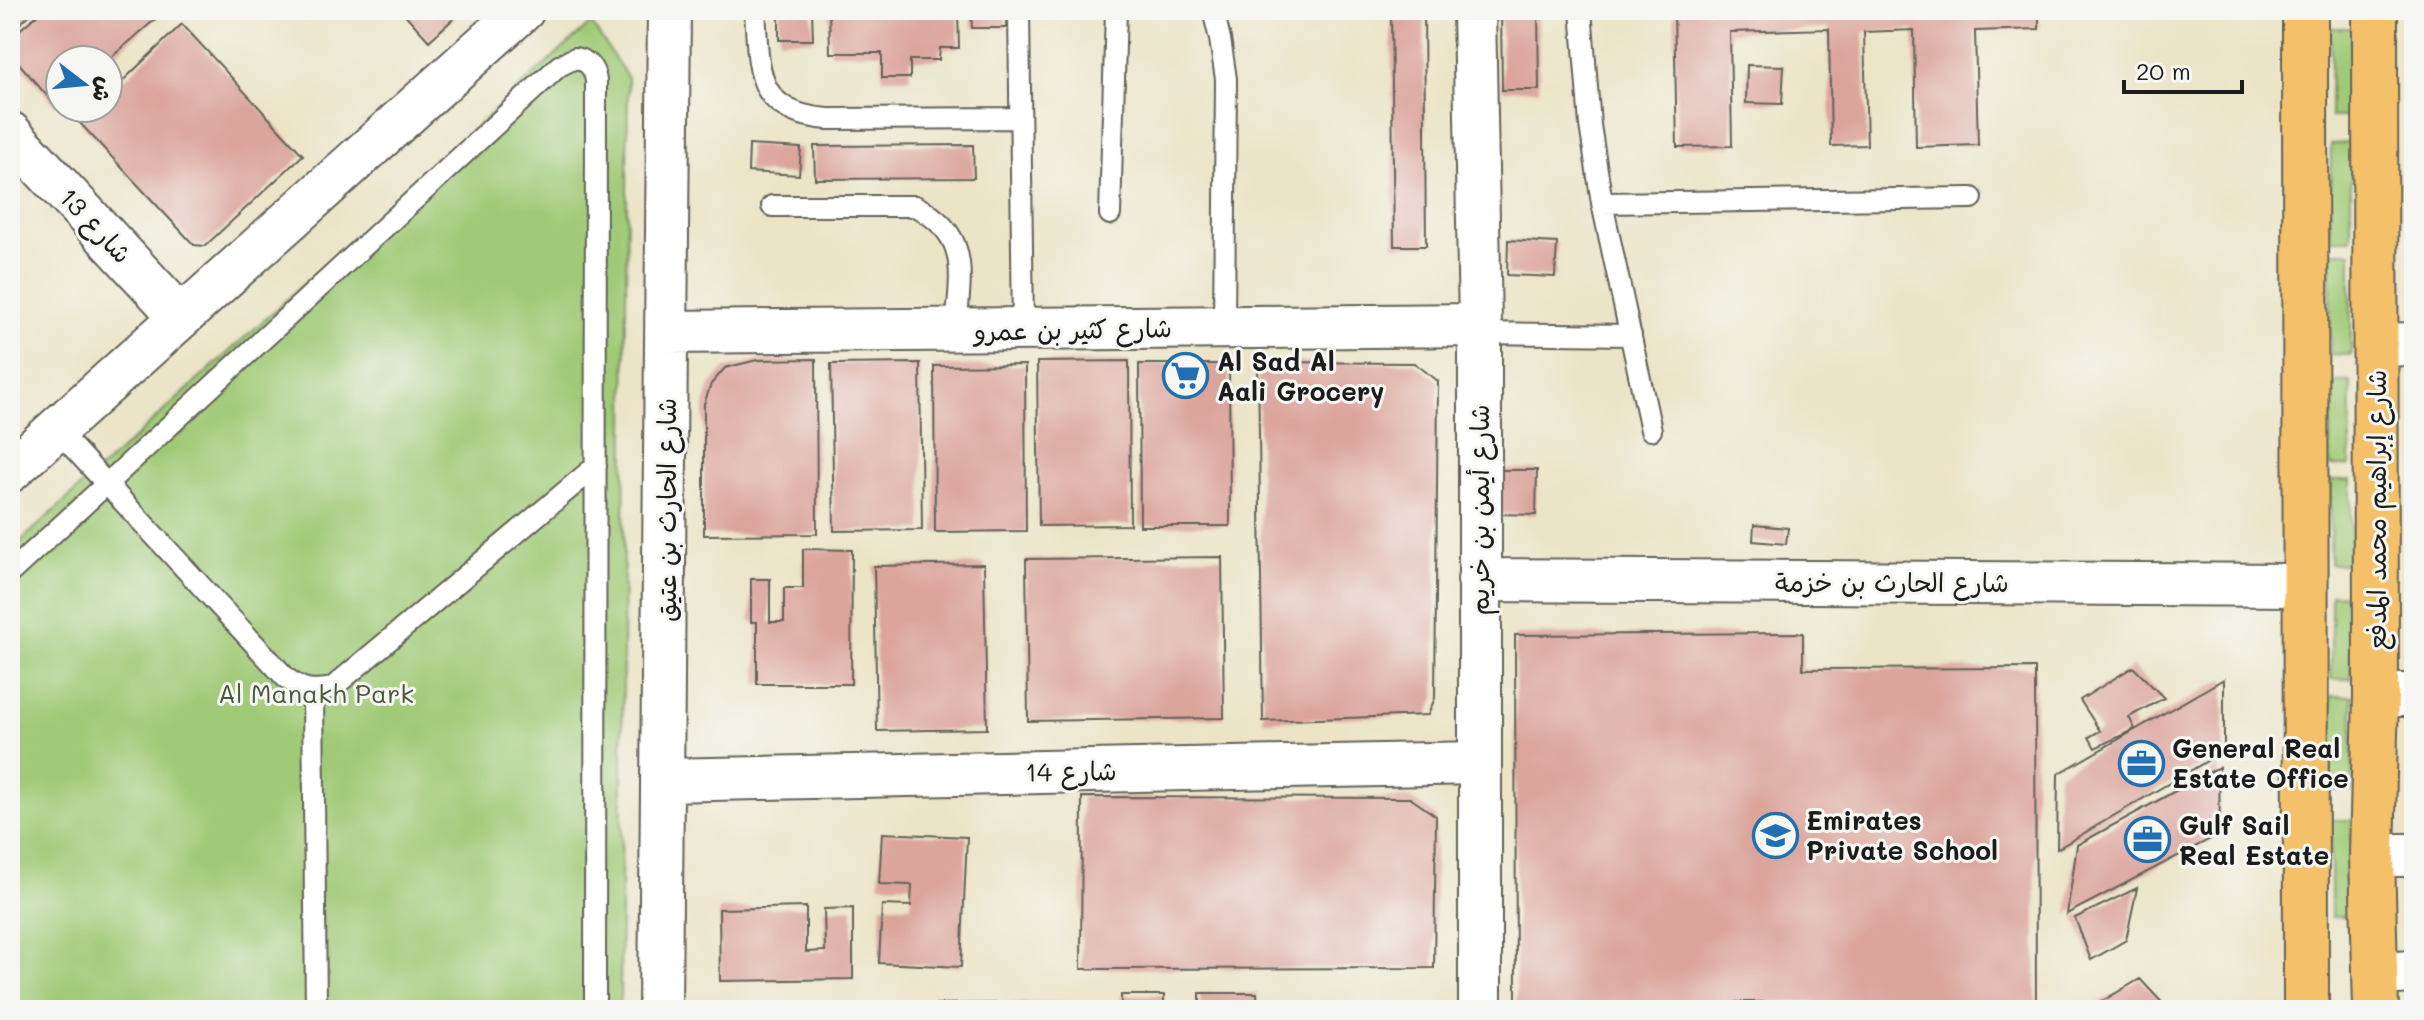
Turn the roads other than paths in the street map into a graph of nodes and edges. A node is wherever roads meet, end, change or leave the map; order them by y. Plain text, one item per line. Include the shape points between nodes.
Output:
1 (523, 10) edge
2 (669, 10) edge
3 (755, 10) edge
4 (1019, 10) edge
5 (1116, 10) edge
6 (1213, 10) edge
7 (1474, 10) edge
8 (1581, 10) edge
9 (2305, 10) edge
10 (2375, 10) edge
11 (1020, 118) junction
12 (10, 133) edge
13 (1972, 198) dead end
14 (1602, 203) junction
15 (772, 206) dead end
16 (1110, 214) dead end
17 (181, 317) junction
18 (1224, 327) junction
19 (1023, 329) junction
20 (1480, 329) junction
21 (956, 330) junction
22 (667, 332) junction
23 (1631, 335) junction
24 (2395, 345) edge
25 (56, 429) junction
26 (1651, 430) dead end
27 (596, 466) junction
28 (10, 471) edge
29 (107, 484) junction
30 (10, 573) edge
31 (1479, 580) junction
32 (2306, 585) junction
33 (313, 692) junction
34 (2395, 695) edge
35 (1478, 763) junction
36 (663, 780) junction
37 (2393, 855) edge
38 (2389, 985) edge
39 (316, 1010) edge
40 (595, 1010) edge
41 (660, 1010) edge
42 (1480, 1010) edge
43 (2306, 1010) edge

1 - 17 street
2 - 22 street, شارع الحارث بن عتيق
3 - 11 lane via 761,78 787,110 828,119
4 - 11 lane
5 - 16 lane
6 - 18 lane via 1226,79
7 - 20 street, شارع أيمن بن خريم
8 - 14 lane
9 - 32 main road
10 - 24 main road, شارع إبراهيم محمد المدفع
11 - 19 lane
12 - 17 street, شارع 13
13 - 14 lane
14 - 23 lane
15 - 21 lane via 915,206 935,216 951,234 958,255
17 - 25 street
18 - 19 street, شارع كثير بن عمرو
18 - 20 street, شارع كثير بن عمرو
19 - 21 street, شارع كثير بن عمرو
20 - 23 lane
20 - 31 street, شارع أيمن بن خريم
21 - 22 street, شارع كثير بن عمرو
22 - 36 street, شارع الحارث بن عتيق
23 - 26 lane
24 - 34 main road, شارع إبراهيم محمد المدفع
25 - 28 street
25 - 29 lane
27 - 29 lane via 596,81 590,65 575,58 559,66
27 - 33 lane via 332,688
27 - 40 lane
29 - 30 lane
29 - 33 lane via 285,677
31 - 32 street, شارع الحارث بن خزمة
31 - 35 street, شارع أيمن بن خريم
32 - 43 main road
33 - 39 lane
34 - 37 main road, شارع إبراهيم محمد المدفع
35 - 36 street, شارع 14
35 - 42 street, شارع أيمن بن خريم
36 - 41 street, شارع الحارث بن عتيق
37 - 38 main road, شارع إبراهيم محمد المدفع

